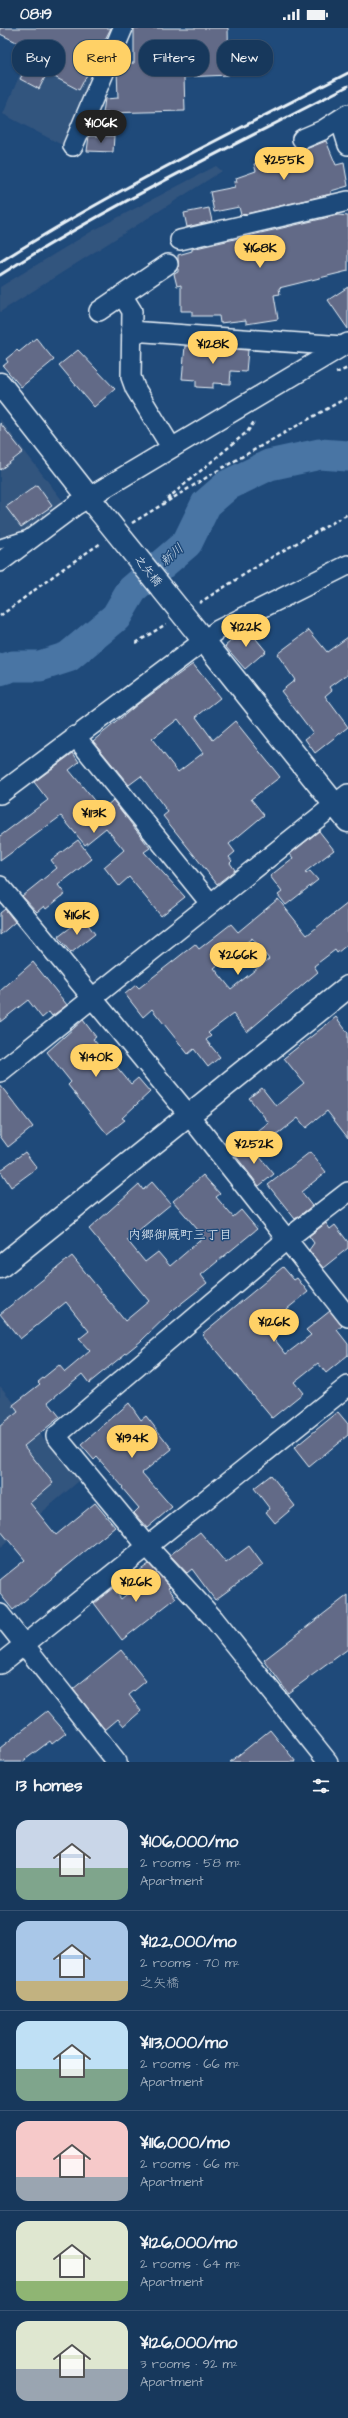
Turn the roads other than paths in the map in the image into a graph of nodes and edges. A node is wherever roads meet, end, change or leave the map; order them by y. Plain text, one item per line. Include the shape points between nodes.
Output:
1 (123, 28) edge
2 (344, 116) edge
3 (302, 138) dead end
4 (348, 145) edge
5 (73, 146) dead end
6 (348, 201) edge
7 (180, 240) dead end
8 (168, 264) dead end
9 (122, 295) junction
10 (99, 311) dead end
11 (131, 331) junction
12 (346, 345) edge
13 (0, 384) edge
14 (171, 447) junction
15 (94, 503) junction
16 (43, 529) junction
17 (0, 544) edge
18 (0, 562) edge
19 (348, 565) edge
20 (201, 636) junction
21 (75, 736) junction
22 (0, 794) edge
23 (344, 806) edge
24 (0, 886) edge
25 (210, 903) junction
26 (348, 987) edge
27 (91, 998) junction
28 (0, 1072) edge
29 (188, 1114) junction
30 (348, 1192) edge
31 (286, 1240) junction
32 (0, 1267) edge
33 (348, 1317) edge
34 (348, 1386) edge
35 (146, 1545) junction
36 (0, 1614) edge
37 (24, 1644) junction
38 (0, 1664) edge
39 (117, 1762) edge
40 (328, 1762) edge

1 - 5 street
2 - 3 street via 323,130
2 - 4 street
6 - 7 street
8 - 9 street
9 - 10 street
9 - 11 street via 132,311
11 - 12 street
11 - 14 street via 131,377
12 - 14 street
13 - 15 street, 之矢橋
14 - 15 street
15 - 16 street
15 - 20 street, 之矢橋, bridge
16 - 17 lane
16 - 18 street
19 - 20 street
20 - 21 street
20 - 23 street, 之矢橋
21 - 22 street
21 - 25 street
23 - 25 street
24 - 27 street
25 - 27 street
26 - 29 street
27 - 28 street
27 - 29 street
29 - 31 street
29 - 32 street
30 - 31 street
31 - 33 street
31 - 35 street via 56,1436
34 - 35 street
35 - 37 street
35 - 40 street via 214,1619
36 - 37 street
37 - 38 street
37 - 39 street

